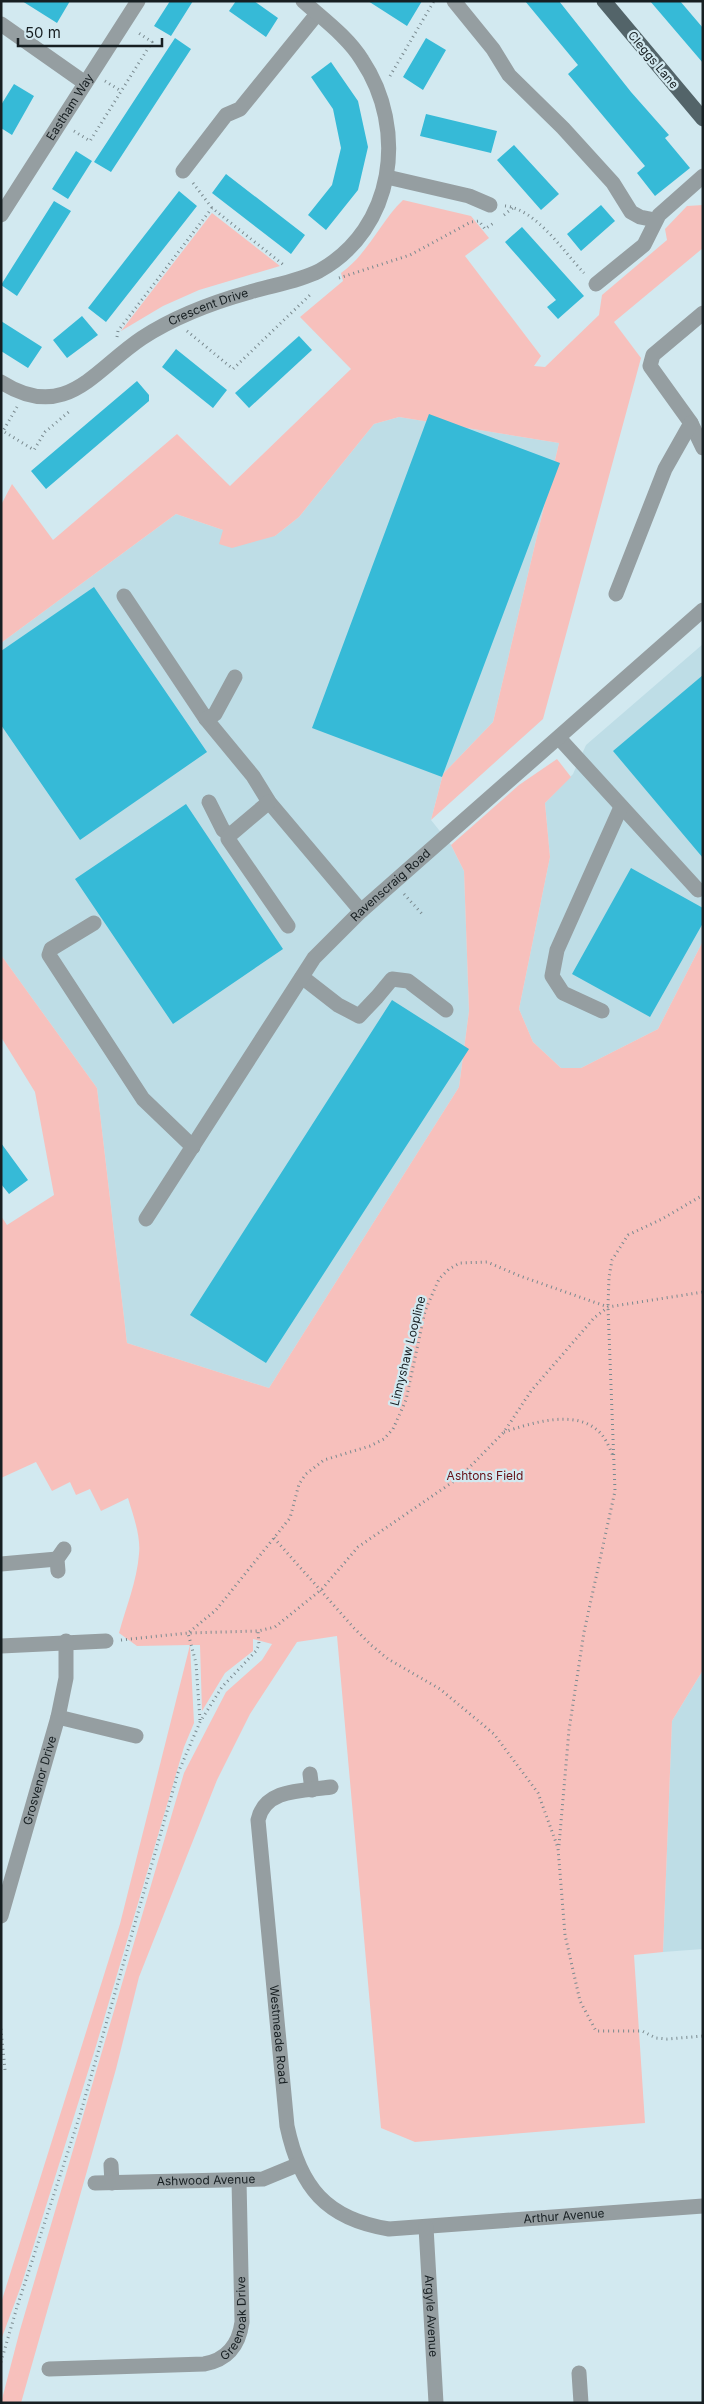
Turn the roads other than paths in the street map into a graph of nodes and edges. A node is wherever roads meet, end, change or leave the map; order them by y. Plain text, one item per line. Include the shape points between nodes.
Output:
1 (138, 1) edge
2 (303, 1) edge
3 (454, 1) edge
4 (604, 1) edge
5 (317, 14) junction
6 (1, 24) edge
7 (85, 83) junction
8 (703, 119) edge
9 (183, 171) road end
10 (703, 176) edge
11 (387, 177) junction
12 (490, 204) road end
13 (1, 215) edge
14 (655, 220) junction
15 (596, 284) road end
16 (703, 313) edge
17 (1, 382) edge
18 (691, 423) junction
19 (703, 448) edge
20 (616, 594) dead end
21 (124, 596) dead end
22 (703, 610) edge
23 (235, 678) dead end
24 (206, 719) junction
25 (559, 738) junction
26 (209, 802) dead end
27 (270, 802) junction
28 (621, 807) junction
29 (230, 835) junction
30 (698, 890) dead end
31 (361, 911) junction
32 (94, 923) dead end
33 (288, 926) dead end
34 (302, 977) junction
35 (446, 1010) dead end
36 (602, 1011) dead end
37 (193, 1147) junction
38 (146, 1219) dead end
39 (60, 1560) dead end
40 (1, 1564) edge
41 (106, 1641) road end
42 (66, 1642) junction
43 (1, 1646) edge
44 (58, 1717) junction
45 (136, 1736) dead end
46 (310, 1774) dead end
47 (331, 1787) dead end
48 (312, 1790) junction
49 (1, 1916) edge
50 (111, 2165) dead end
51 (298, 2165) junction
52 (238, 2180) junction
53 (95, 2183) dead end
54 (112, 2183) junction
55 (703, 2206) edge
56 (426, 2227) junction
57 (49, 2369) dead end
58 (579, 2373) dead end
59 (436, 2403) edge
60 (581, 2403) edge

1 - 7 street, Eastham Way
2 - 5 street, Crescent Drive
3 - 14 street via 493,49 509,75 557,121 613,183 631,212
4 - 8 main road, Cleggs Lane
5 - 9 street via 240,109 226,115
5 - 11 street, Crescent Drive via 362,58 377,87 390,140
6 - 7 street
7 - 13 street, Eastham Way
10 - 14 street
11 - 12 street
11 - 17 street, Crescent Drive via 381,199 361,234 348,250 317,272 248,292 175,321 143,338 80,388 53,396 24,393
14 - 15 street via 644,245
16 - 18 street via 653,355 650,366
18 - 19 street
18 - 20 street via 665,469
21 - 24 street
22 - 25 street, Ravenscraig Road
23 - 24 street via 215,714
24 - 27 street via 254,776
25 - 28 street
25 - 31 street, Ravenscraig Road
26 - 29 street via 223,830
27 - 29 street
27 - 31 street
28 - 30 street
28 - 36 street via 557,950 552,976 563,993
29 - 33 street via 228,840
31 - 34 street, Ravenscraig Road via 314,958
32 - 37 street via 51,950 49,955 143,1099
34 - 35 street via 338,1005 359,1016 392,978 408,981
34 - 37 street, Ravenscraig Road
37 - 38 street, Ravenscraig Road
39 - 40 street
41 - 42 street
42 - 43 street
42 - 44 street, Grosvenor Drive via 66,1678
44 - 45 street
44 - 49 street, Grosvenor Drive
46 - 48 street
47 - 48 street, Westmeade Road
48 - 51 street, Westmeade Road via 276,1796 260,1810 258,1820 287,2126
50 - 54 street
51 - 52 street, Ashwood Avenue via 262,2179
51 - 56 street, Westmeade Road via 319,2197 331,2209 348,2218 389,2229
52 - 54 street, Ashwood Avenue
52 - 57 street, Greenoak Drive via 242,2322 240,2336 225,2357 204,2364 66,2361
53 - 54 street, Ashwood Avenue
55 - 56 street, Arthur Avenue
56 - 59 street, Argyle Avenue
58 - 60 street

